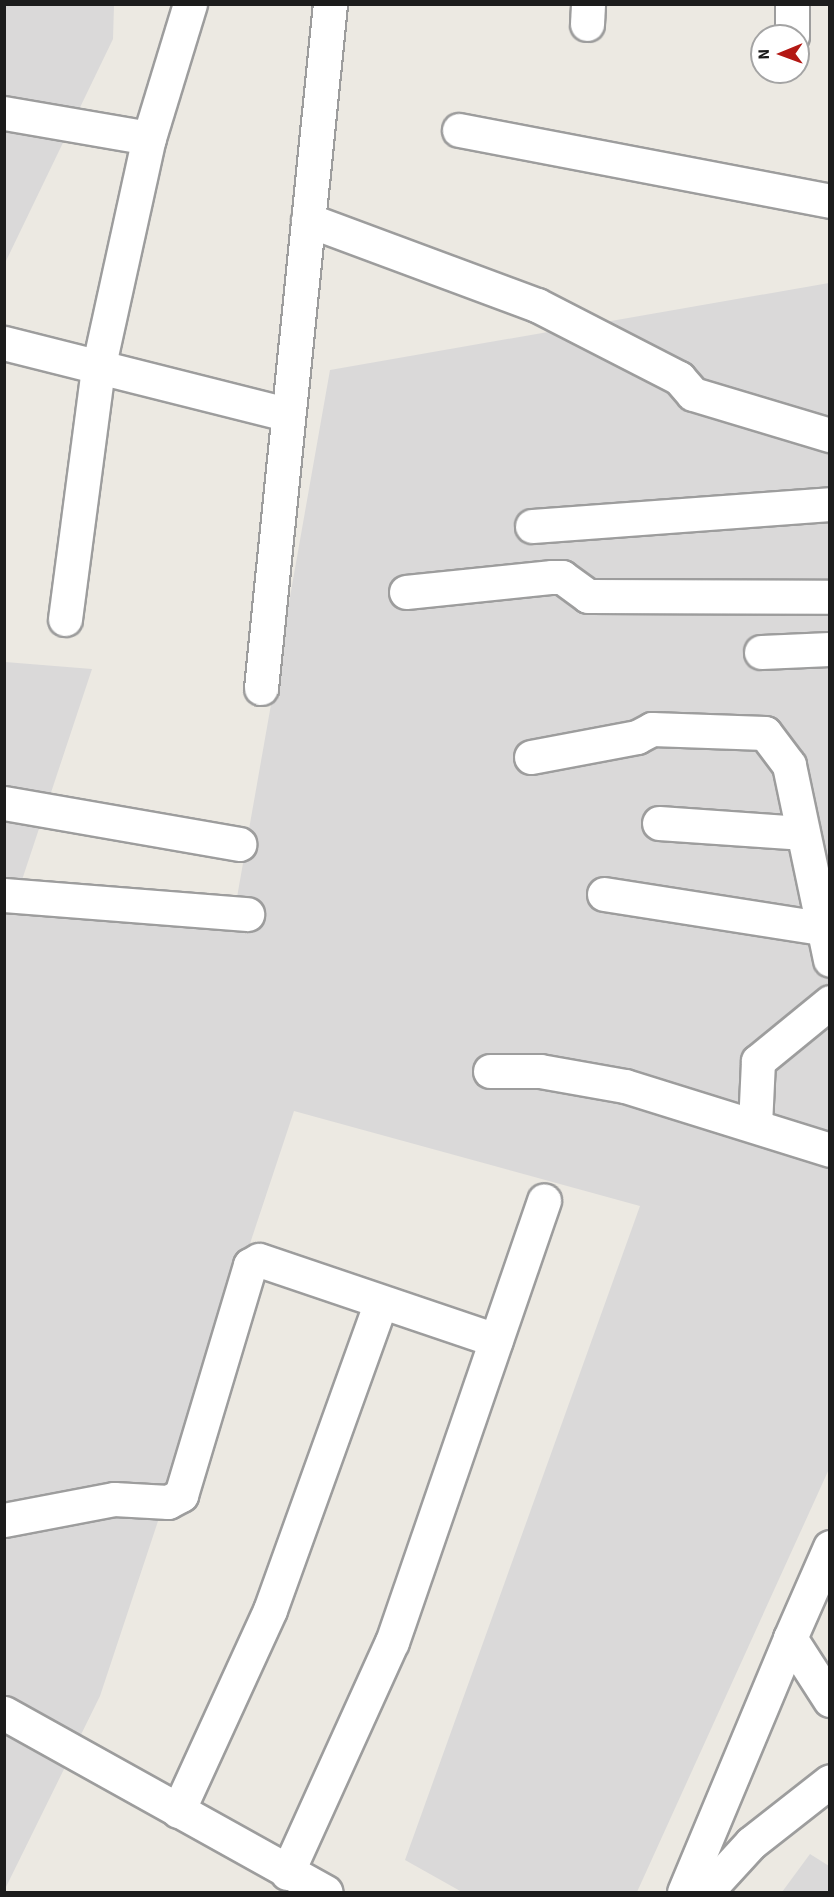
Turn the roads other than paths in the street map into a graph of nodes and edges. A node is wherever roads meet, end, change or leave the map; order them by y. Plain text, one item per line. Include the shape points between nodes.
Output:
1 (190, 4) edge
2 (330, 4) edge
3 (792, 4) edge
4 (792, 24) edge
5 (4, 113) edge
6 (459, 130) dead end
7 (149, 138) junction
8 (830, 201) edge
9 (308, 220) junction
10 (4, 343) edge
11 (98, 369) junction
12 (287, 414) junction
13 (830, 435) edge
14 (830, 504) edge
15 (532, 526) dead end
16 (406, 592) dead end
17 (830, 597) edge
18 (65, 619) dead end
19 (830, 649) edge
20 (761, 652) dead end
21 (261, 688) dead end
22 (531, 757) dead end
23 (4, 802) edge
24 (659, 823) dead end
25 (801, 834) junction
26 (239, 844) dead end
27 (604, 894) dead end
28 (5, 899) edge
29 (247, 914) dead end
30 (822, 927) junction
31 (830, 960) edge
32 (830, 1002) edge
33 (490, 1071) dead end
34 (755, 1125) junction
35 (830, 1150) edge
36 (544, 1200) dead end
37 (381, 1302) junction
38 (496, 1340) junction
39 (4, 1520) edge
40 (830, 1547) edge
41 (790, 1638) junction
42 (830, 1700) edge
43 (4, 1713) edge
44 (830, 1781) edge
45 (178, 1811) junction
46 (288, 1873) junction
47 (326, 1893) edge
48 (684, 1893) edge
49 (706, 1893) edge

1 - 7 street
2 - 9 street
3 - 4 street
5 - 7 street
6 - 8 street
7 - 11 street
9 - 12 street
9 - 13 street via 537,305 679,378 693,394
10 - 11 street
11 - 12 street
11 - 18 street
12 - 21 street
14 - 15 street
16 - 17 street via 552,577 562,578 588,596
19 - 20 street
22 - 25 street via 637,737 652,729 765,734 789,765
23 - 26 street
24 - 25 street
25 - 30 street
27 - 30 street
28 - 29 street
30 - 31 street
32 - 34 street via 758,1061
33 - 34 street via 540,1071 625,1086
34 - 35 street
36 - 38 street
37 - 38 street
37 - 39 street via 258,1260 250,1265 181,1495 168,1502 114,1499
37 - 45 street via 270,1610
38 - 46 street via 392,1642
40 - 41 street
41 - 42 street
41 - 48 street
43 - 45 street
44 - 49 street via 751,1843
45 - 46 street
46 - 47 street

